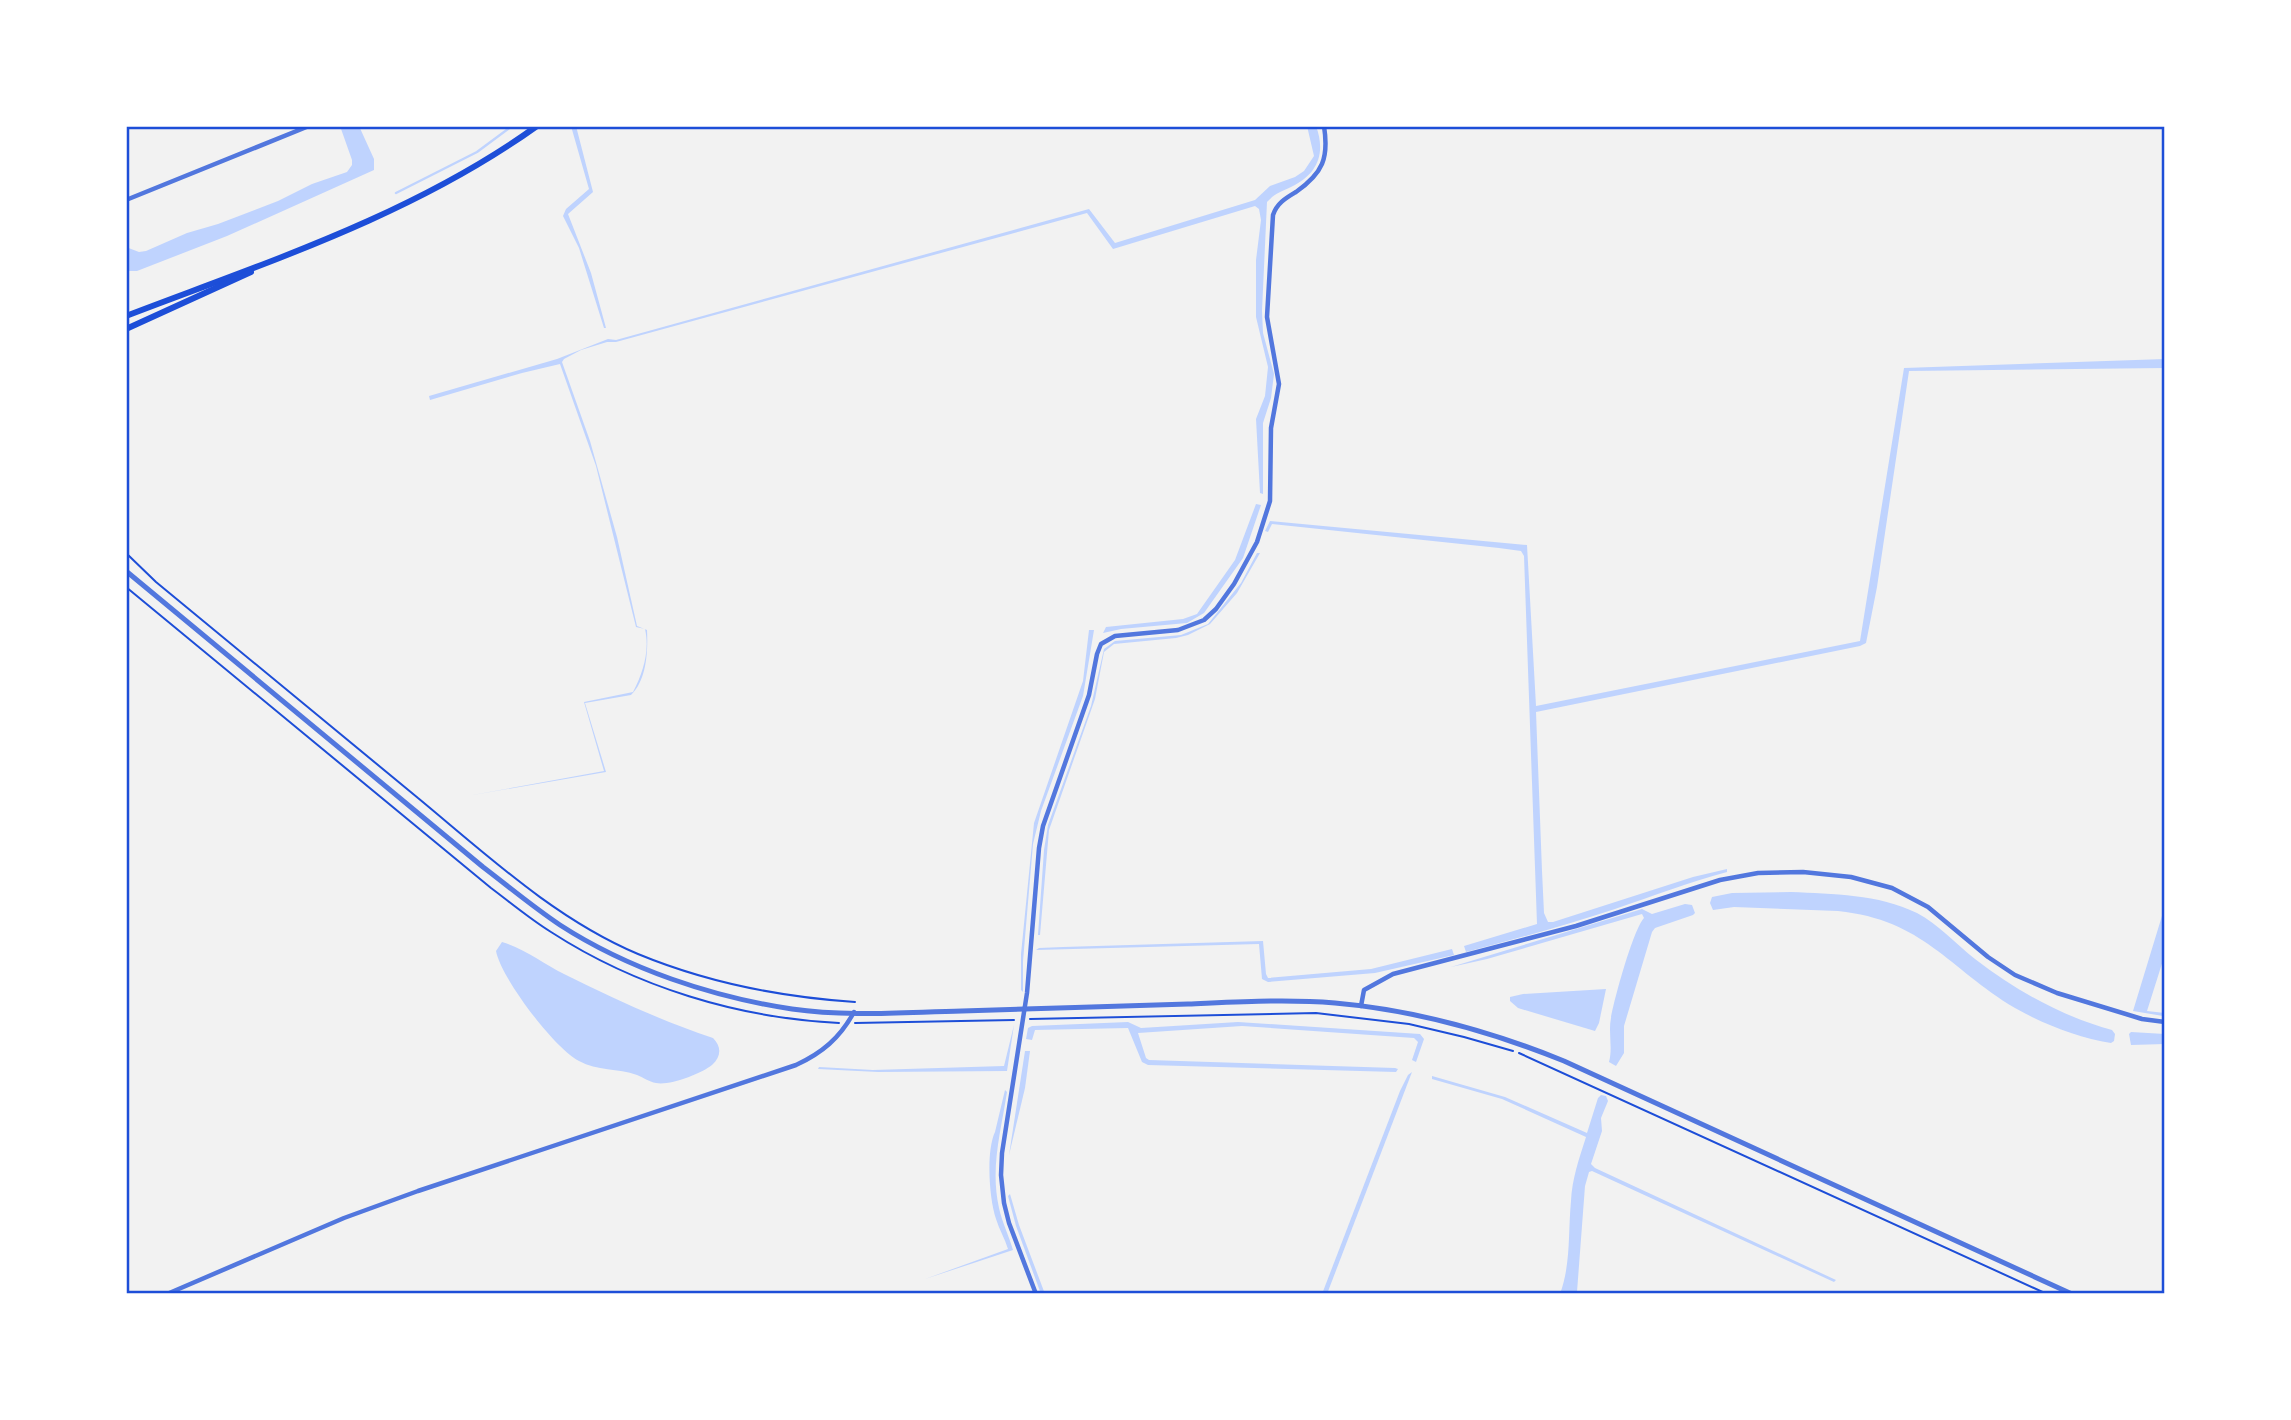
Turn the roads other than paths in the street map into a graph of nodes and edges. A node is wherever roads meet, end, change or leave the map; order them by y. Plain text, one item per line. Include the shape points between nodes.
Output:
1 (309, 126) edge
2 (537, 126) edge
3 (1324, 126) edge
4 (126, 199) edge
5 (310, 245) junction
6 (126, 316) edge
7 (126, 329) edge
8 (126, 571) edge
9 (1361, 1006) junction
10 (1025, 1010) junction
11 (854, 1012) junction
12 (2165, 1022) edge
13 (167, 1294) edge
14 (1036, 1294) edge
15 (2072, 1294) edge

1 - 4 street
2 - 5 main road via 426,195
3 - 10 street via 1323,164 1273,215 1267,317 1279,384 1271,428 1270,501 1257,542 1234,584 1203,620 1178,630 1115,636 1099,648 1089,695 1041,836
5 - 6 main road
5 - 7 main road
8 - 11 street via 483,867 561,925 627,961 706,989 795,1009
9 - 10 street via 1275,1001
9 - 12 street via 1364,990 1393,974 1576,926 1720,880 1803,872 1874,882 1910,896 2015,975 2057,993
9 - 15 street via 1464,1026 1528,1046
10 - 11 street
10 - 14 street via 1001,1175 1009,1223
11 - 13 street via 828,1046 796,1065 418,1191

